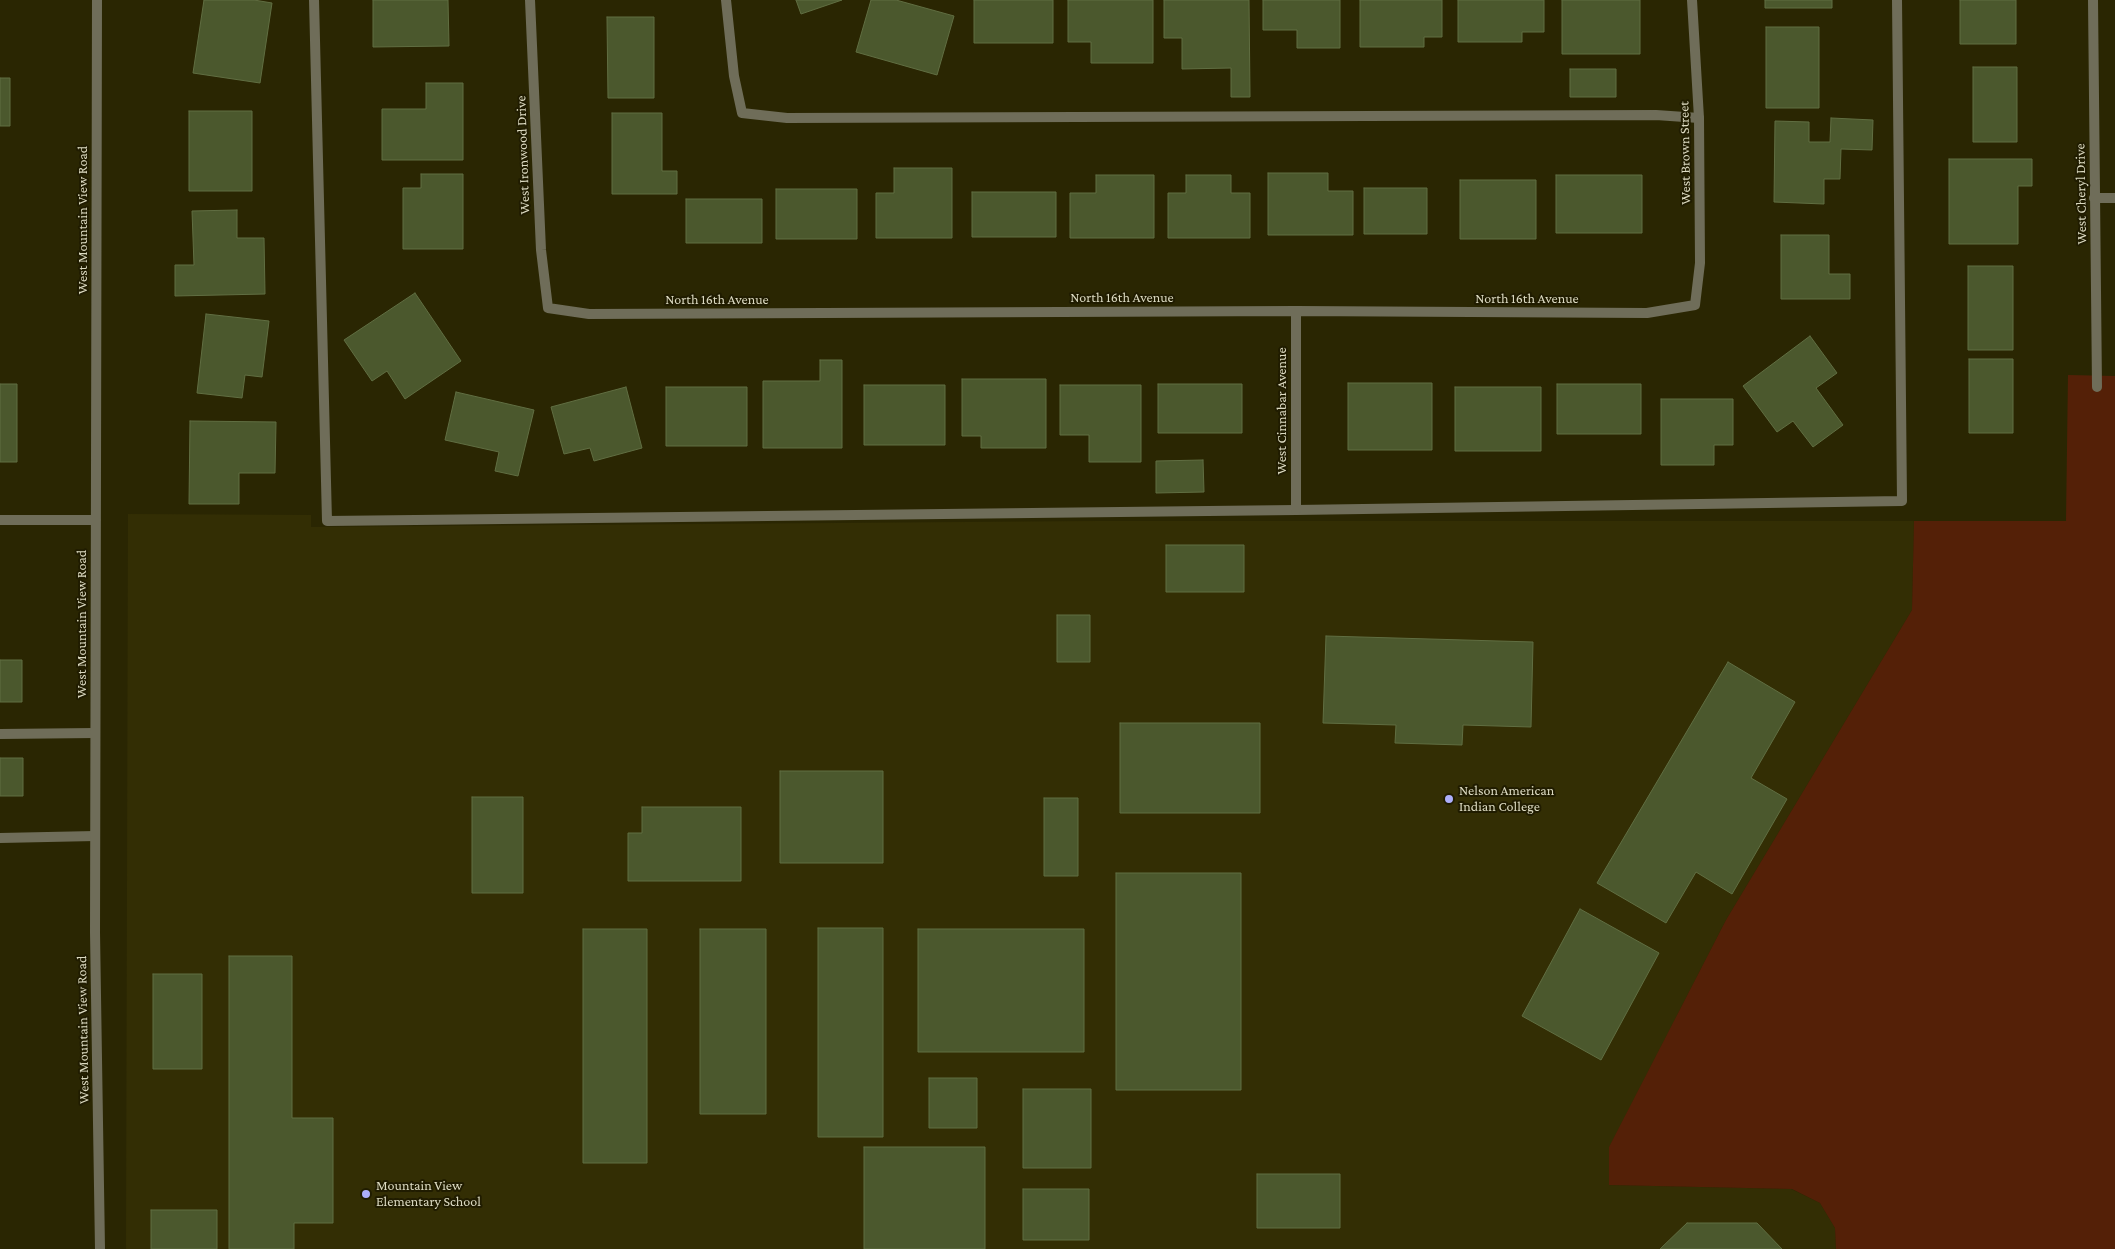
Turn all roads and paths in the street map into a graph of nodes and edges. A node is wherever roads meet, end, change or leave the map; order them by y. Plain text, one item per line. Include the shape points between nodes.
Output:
1 (97, 0) edge
2 (314, 0) edge
3 (530, 0) edge
4 (726, 0) edge
5 (1692, 0) edge
6 (1897, 0) edge
7 (2093, 0) edge
8 (1699, 118) junction
9 (2094, 198) junction
10 (2115, 198) edge
11 (1695, 305) joint
12 (548, 308) joint
13 (1296, 311) junction
14 (2097, 387) dead end
15 (1296, 510) junction
16 (0, 520) edge
17 (96, 520) junction
18 (95, 733) junction
19 (0, 734) edge
20 (95, 836) junction
21 (0, 838) edge
22 (100, 1249) edge

1 - 17 street, West Mountain View Road
2 - 15 street via 327,521
3 - 12 street, West Ironwood Drive via 541,250
4 - 8 street via 734,76 742,113 787,118 1636,115
5 - 8 street, West Brown Street
6 - 15 street via 1902,501
7 - 9 street, West Cheryl Drive
8 - 11 street, West Brown Street via 1700,263
9 - 10 street
9 - 14 street, West Cheryl Drive
11 - 13 street, North 16th Avenue via 1648,314
12 - 13 street, North 16th Avenue via 589,314
13 - 15 street, West Cinnabar Avenue
16 - 17 street
17 - 18 street, West Mountain View Road
18 - 19 street
18 - 20 street, West Mountain View Road
20 - 21 street
20 - 22 street, West Mountain View Road

